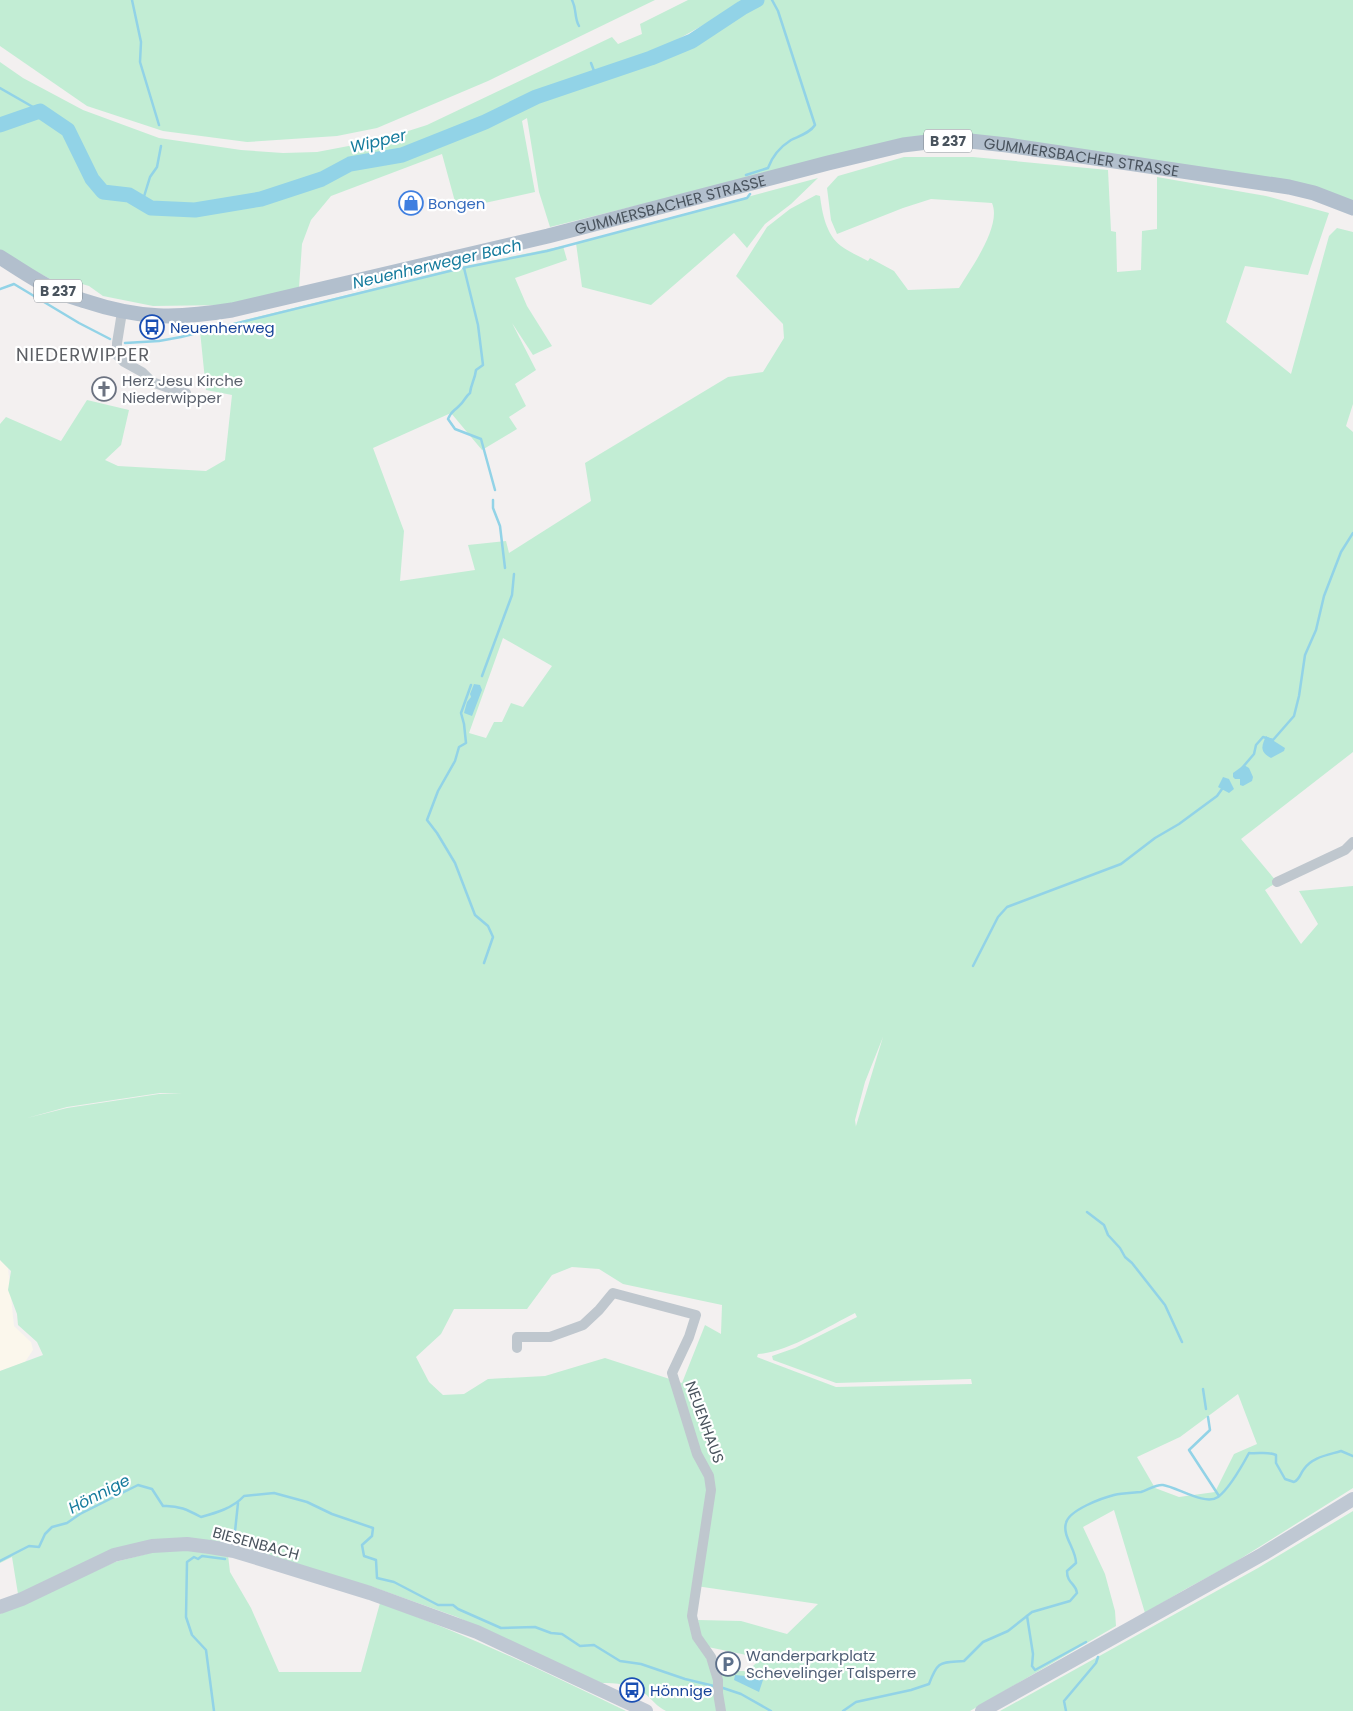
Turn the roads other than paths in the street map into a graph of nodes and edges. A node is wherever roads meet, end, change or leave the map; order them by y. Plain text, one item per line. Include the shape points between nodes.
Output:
1 (1353, 208) edge
2 (1, 260) edge
3 (122, 312) junction
4 (186, 392) dead end
5 (1353, 842) edge
6 (1278, 882) dead end
7 (517, 1348) dead end
8 (1353, 1499) edge
9 (0, 1606) edge
10 (646, 1711) edge
11 (721, 1711) edge
12 (982, 1711) edge

1 - 3 main road, GUMMERSBACHER STRASSE / B 237 via 1314,193 1275,185 1007,145 936,142 828,163 548,236 232,310 173,317
2 - 3 main road, GUMMERSBACHER STRASSE / B 237 via 60,292
3 - 4 street via 118,355 152,382
5 - 6 street via 1345,850
7 - 11 street, NEUENHAUS via 517,1338 550,1337 582,1325 613,1293 696,1315 672,1374 697,1454 709,1476 711,1490 692,1616 697,1637 711,1657 718,1680
8 - 12 main road via 1263,1554
9 - 10 main road, BIESENBACH via 22,1599 114,1555 152,1546 187,1544 234,1551 477,1632

